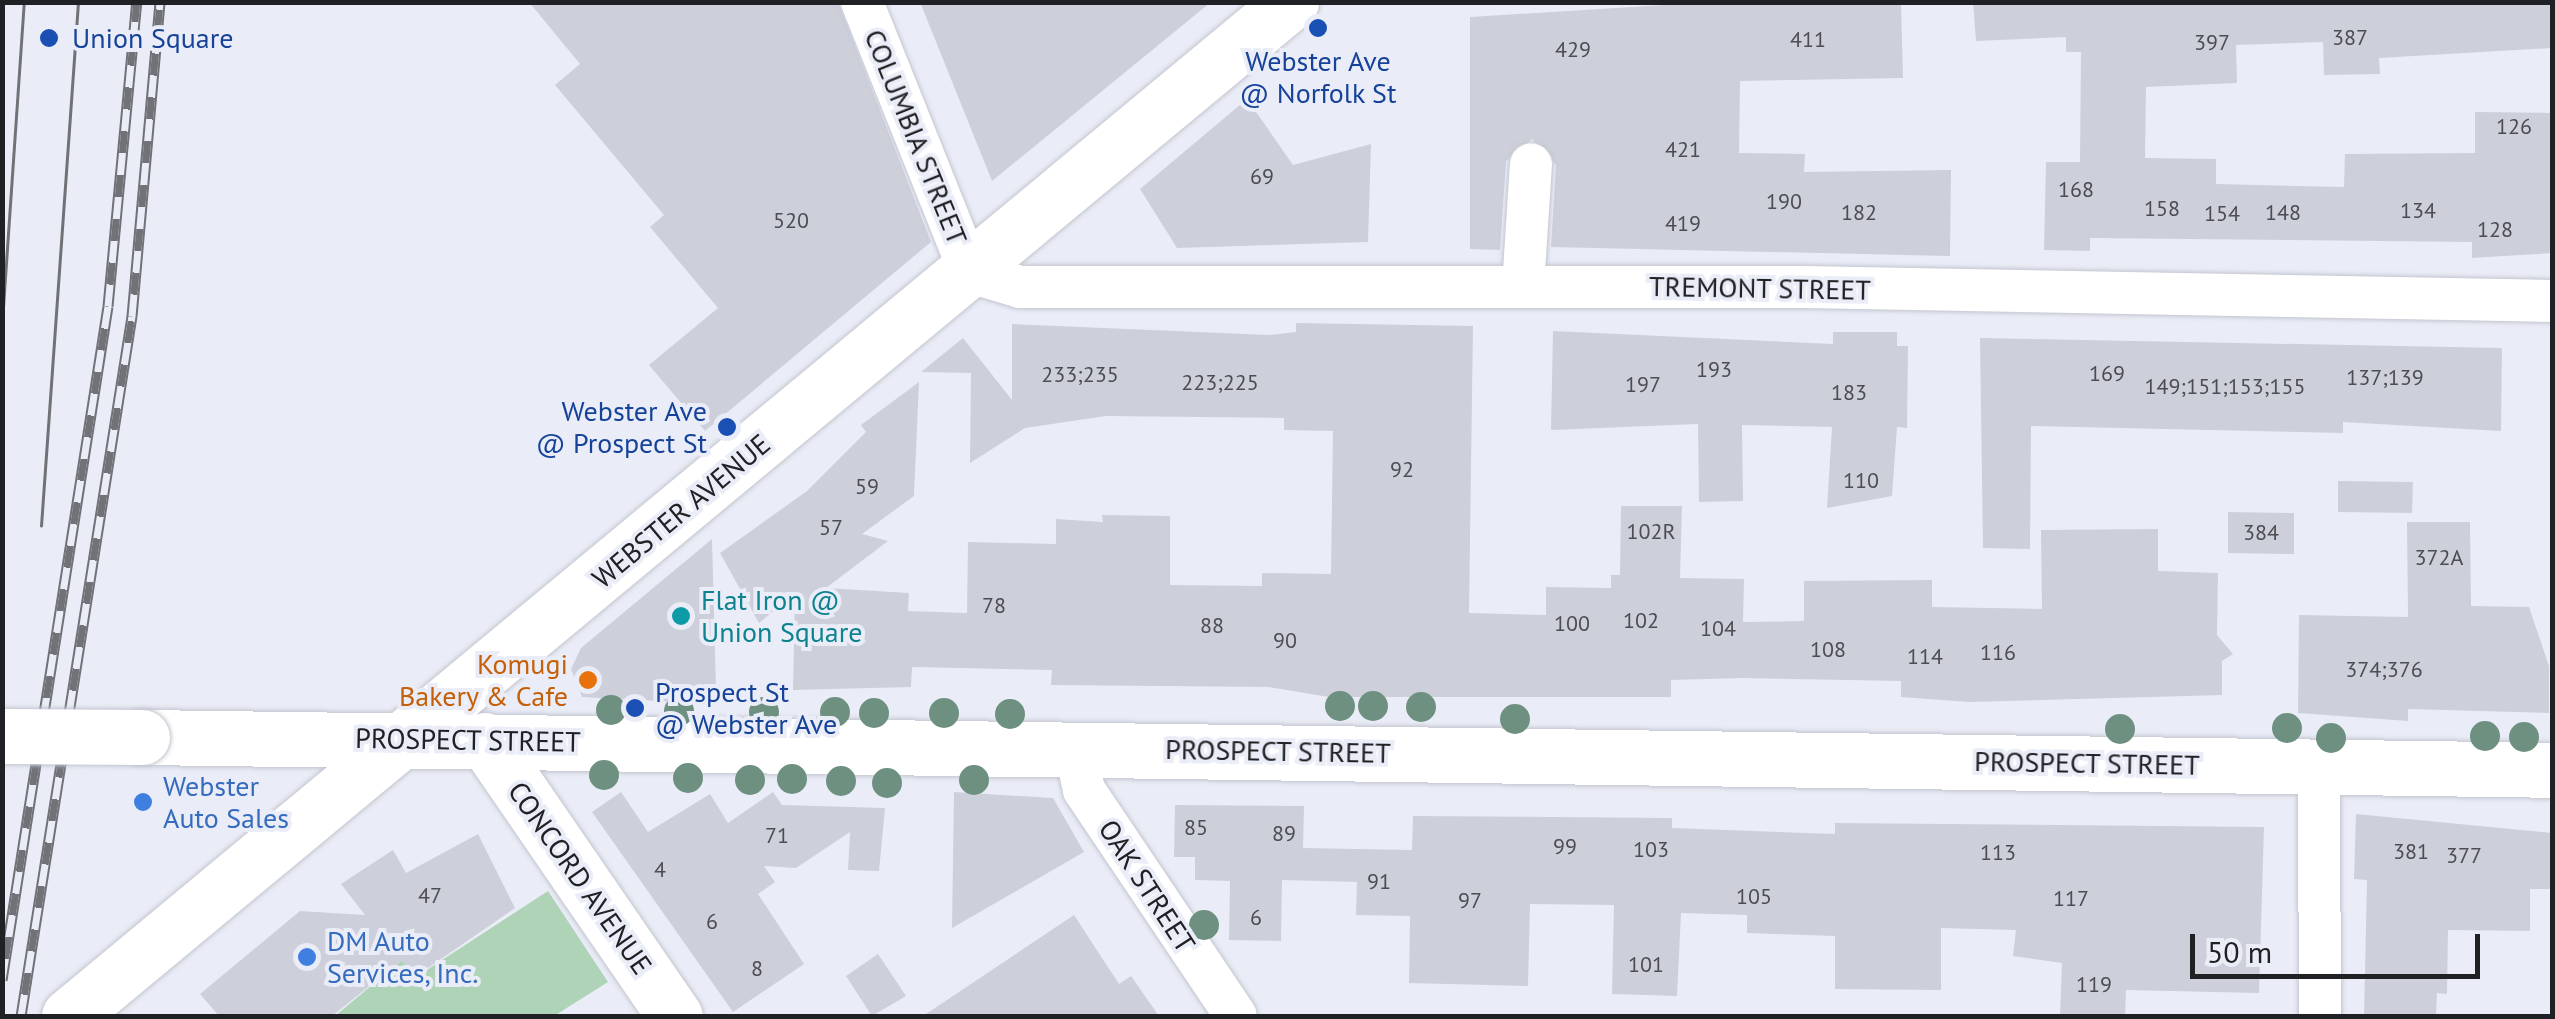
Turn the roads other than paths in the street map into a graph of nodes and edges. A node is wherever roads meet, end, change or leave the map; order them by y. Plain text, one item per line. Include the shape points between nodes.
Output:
1 (862, 2) edge
2 (1291, 2) edge
3 (1531, 164) dead end
4 (970, 272) junction
5 (1522, 287) junction
6 (2552, 301) edge
7 (2, 736) edge
8 (406, 740) junction
9 (485, 740) junction
10 (1075, 748) junction
11 (2319, 766) junction
12 (2552, 770) edge
13 (69, 1016) edge
14 (675, 1016) edge
15 (1236, 1016) edge
16 (2320, 1016) edge

1 - 4 street, COLUMBIA STREET
2 - 4 main road, WEBSTER AVENUE
3 - 5 street
4 - 5 street, TREMONT STREET via 1020,287
4 - 8 main road, WEBSTER AVENUE
5 - 6 street, TREMONT STREET
7 - 8 main road, PROSPECT STREET, bridge
8 - 9 main road, PROSPECT STREET
8 - 13 main road, WEBSTER AVENUE
9 - 10 main road, PROSPECT STREET
9 - 14 main road, CONCORD AVENUE
10 - 11 main road, PROSPECT STREET
10 - 15 street, OAK STREET via 1084,790
11 - 12 main road, PROSPECT STREET
11 - 16 street

